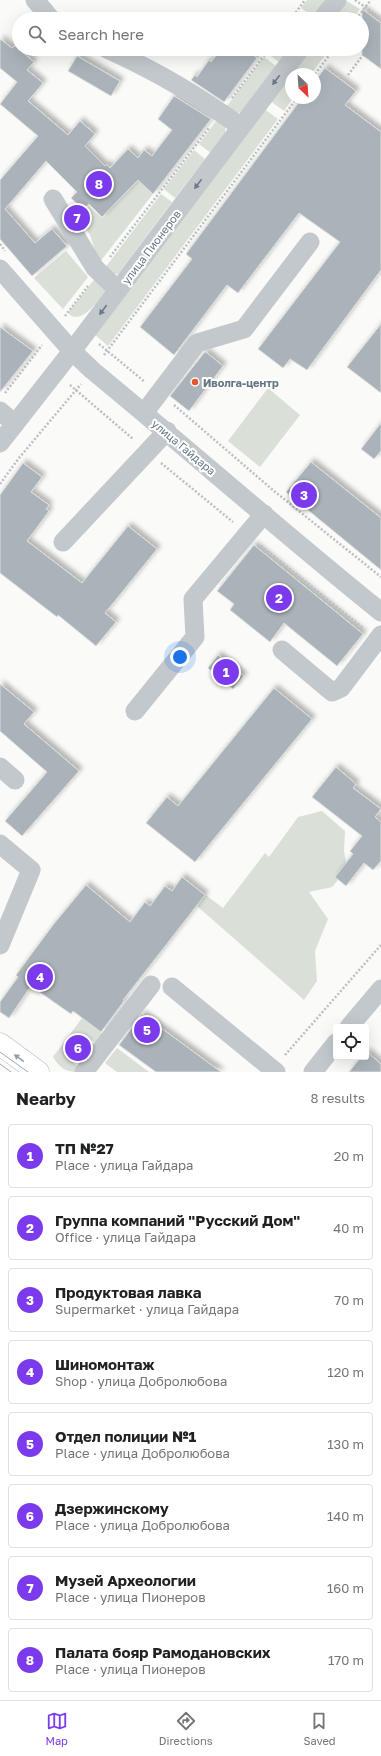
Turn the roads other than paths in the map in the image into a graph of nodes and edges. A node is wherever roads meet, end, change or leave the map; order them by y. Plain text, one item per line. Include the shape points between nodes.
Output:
1 (34, 0) edge
2 (337, 0) edge
3 (45, 12) edge
4 (328, 12) edge
5 (122, 56) edge
6 (295, 56) edge
7 (241, 126) junction
8 (53, 199) dead end
9 (310, 242) dead end
10 (5, 262) edge
11 (118, 290) junction
12 (72, 350) junction
13 (2, 403) edge
14 (144, 413) junction
15 (15, 424) junction
16 (167, 432) junction
17 (0, 443) edge
18 (264, 514) junction
19 (63, 542) dead end
20 (381, 612) edge
21 (379, 637) edge
22 (282, 650) dead end
23 (135, 711) dead end
24 (0, 767) edge
25 (15, 780) dead end
26 (0, 844) edge
27 (0, 945) edge
28 (151, 985) dead end
29 (172, 987) dead end
30 (381, 989) edge
31 (352, 1024) edge
32 (0, 1044) edge
33 (333, 1047) edge
34 (274, 1071) edge
35 (38, 1072) edge
36 (84, 1072) edge
37 (313, 1072) edge

1 - 3 street
2 - 4 street
5 - 7 street via 186,89
6 -> 7 street, улица Пионеров
7 -> 11 street, улица Пионеров
8 - 11 street via 99,272
9 - 14 street via 244,329 197,343
10 - 12 street, улица Гайдара via 54,330
11 -> 12 street, улица Пионеров
12 - 14 street, улица Гайдара
12 - 15 street, улица Пионеров
13 - 15 street
14 - 16 street, улица Гайдара
15 - 17 street, улица Пионеров
16 - 18 street, улица Гайдара
16 - 19 street
18 - 20 street, улица Гайдара
18 - 23 street via 193,599 195,637
21 - 22 street via 341,688 332,692
24 - 25 street
26 - 27 street via 31,870
28 - 36 street
29 - 34 street
30 - 31 street
35 -> 32 main road
33 - 37 street

